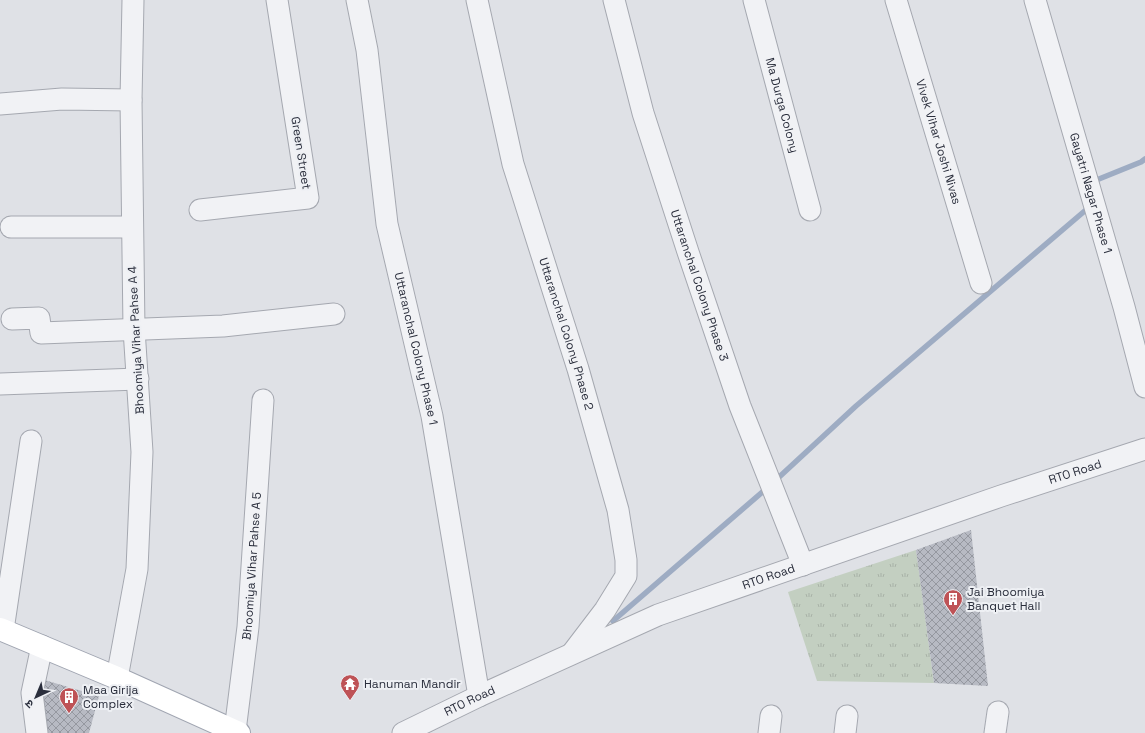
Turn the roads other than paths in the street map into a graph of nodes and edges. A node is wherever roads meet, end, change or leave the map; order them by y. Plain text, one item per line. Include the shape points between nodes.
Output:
1 (134, 0) edge
2 (277, 0) edge
3 (357, 0) edge
4 (477, 0) edge
5 (614, 0) edge
6 (754, 0) edge
7 (896, 0) edge
8 (1035, 0) edge
9 (132, 100) junction
10 (0, 104) edge
11 (200, 210) dead end
12 (810, 210) dead end
13 (11, 227) dead end
14 (132, 227) junction
15 (981, 283) dead end
16 (334, 314) dead end
17 (12, 319) dead end
18 (134, 329) junction
19 (138, 379) junction
20 (0, 384) edge
21 (1145, 387) edge
22 (263, 400) dead end
23 (30, 441) dead end
24 (1145, 449) edge
25 (803, 565) junction
26 (1, 629) edge
27 (42, 646) junction
28 (571, 654) junction
29 (118, 678) junction
30 (478, 696) junction
31 (998, 712) dead end
32 (237, 732) edge
33 (37, 733) edge
34 (403, 733) edge
35 (995, 733) edge

1 - 9 street, Bhoomiya Vihar Pahse A 4
2 - 11 street, Green Street via 308,198
3 - 30 street, Uttaranchal Colony Phase 1 via 367,50 386,224 432,416
4 - 28 street, Uttaranchal Colony Phase 2 via 513,164 578,369 618,510 626,560 626,576 605,610
5 - 25 street, Uttaranchal Colony Phase 3 via 644,113 693,267 740,406
6 - 12 street, Ma Durga Colony
7 - 15 street, Vivek Vihar Joshi Nivas
8 - 21 street, Gayatri Nagar Phase 1
9 - 10 street via 62,99
9 - 14 street, Bhoomiya Vihar Pahse A 4
13 - 14 street
14 - 18 street, Bhoomiya Vihar Pahse A 4
16 - 18 street via 224,326
17 - 18 street via 39,318 41,333
18 - 19 street, Bhoomiya Vihar Pahse A 4
19 - 20 street
19 - 29 street, Bhoomiya Vihar Pahse A 4 via 142,452 137,569
22 - 32 street, Bhoomiya Vihar Pahse A 5 via 248,627
23 - 26 street
24 - 25 street, RTO Road
25 - 28 street, RTO Road via 658,615
26 - 27 main road
27 - 29 main road
27 - 33 street via 32,693
28 - 30 street, RTO Road
29 - 32 main road
30 - 34 street, RTO Road
31 - 35 street

